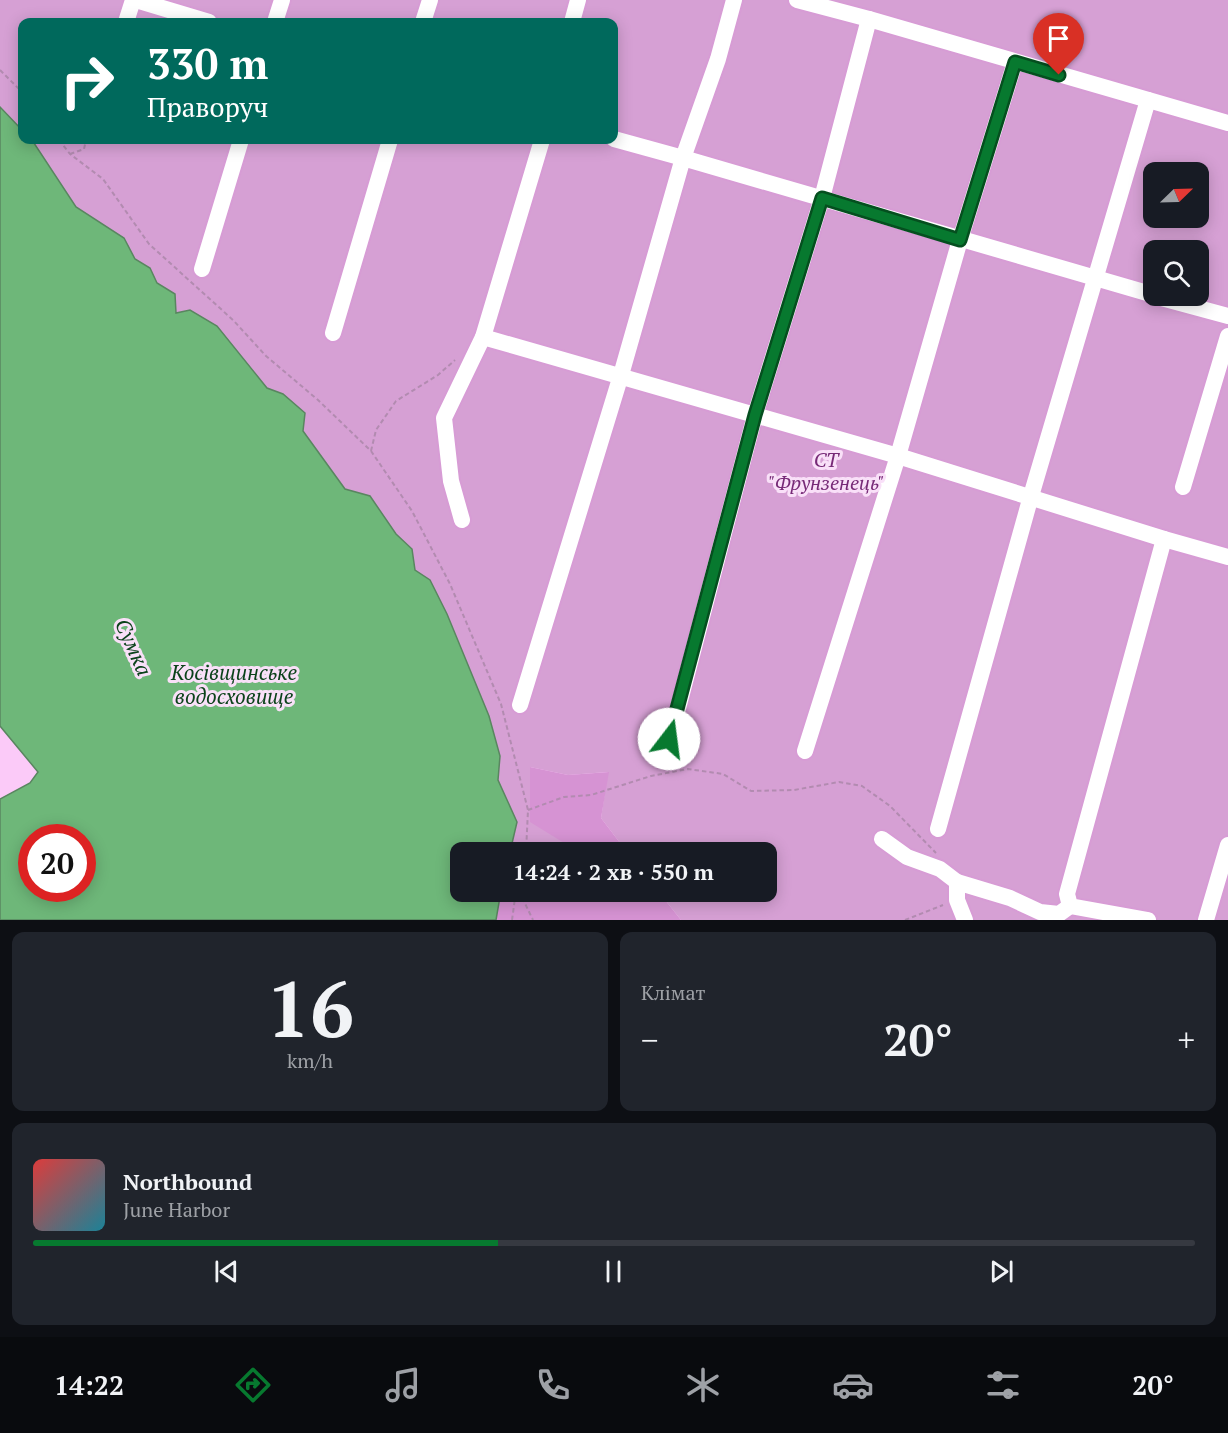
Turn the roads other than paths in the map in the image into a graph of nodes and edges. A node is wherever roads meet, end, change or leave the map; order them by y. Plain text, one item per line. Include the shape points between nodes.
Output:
1 (135, 0) edge
2 (282, 0) edge
3 (430, 0) edge
4 (578, 0) edge
5 (734, 0) edge
6 (797, 0) edge
7 (128, 18) edge
8 (196, 18) edge
9 (276, 18) edge
10 (424, 18) edge
11 (573, 18) edge
12 (870, 19) junction
13 (1015, 62) junction
14 (1148, 100) junction
15 (1228, 123) edge
16 (618, 140) edge
17 (240, 144) edge
18 (389, 144) edge
19 (541, 144) edge
20 (683, 158) junction
21 (822, 198) junction
22 (960, 240) junction
23 (202, 269) dead end
24 (1095, 279) junction
25 (1143, 292) edge
26 (1193, 306) edge
27 (1228, 316) edge
28 (333, 333) dead end
29 (1228, 336) edge
30 (483, 337) junction
31 (621, 375) junction
32 (755, 415) junction
33 (898, 456) junction
34 (1183, 487) dead end
35 (1031, 496) junction
36 (462, 520) dead end
37 (1164, 539) junction
38 (1228, 557) edge
39 (519, 705) dead end
40 (669, 739) dead end
41 (805, 751) dead end
42 (938, 829) dead end
43 (882, 839) dead end
44 (1228, 845) edge
45 (957, 882) junction
46 (1070, 906) junction
47 (1116, 917) edge
48 (964, 920) edge
49 (1148, 920) edge
50 (1206, 920) edge

1 - 7 lane
1 - 8 lane
2 - 9 lane
3 - 10 lane
4 - 11 lane
5 - 20 lane via 718,60
6 - 12 lane
12 - 13 lane
12 - 21 lane
13 - 14 lane
13 - 22 lane
14 - 15 lane
14 - 24 lane
16 - 20 lane
17 - 23 lane
18 - 28 lane
19 - 30 lane
20 - 21 lane
20 - 31 lane
21 - 22 lane
21 - 32 lane
22 - 24 lane
22 - 33 lane
24 - 25 lane
24 - 35 lane
26 - 27 lane
29 - 34 lane
30 - 31 lane
30 - 36 lane via 444,418 451,481
31 - 32 lane
31 - 39 lane
32 - 33 lane
32 - 40 lane
33 - 35 lane
33 - 41 lane
35 - 37 lane
35 - 42 lane
37 - 38 lane
37 - 46 lane via 1067,894
43 - 45 lane
44 - 50 lane
45 - 46 lane via 1040,912 1059,914
45 - 48 lane via 957,900
46 - 47 lane
47 - 49 lane

